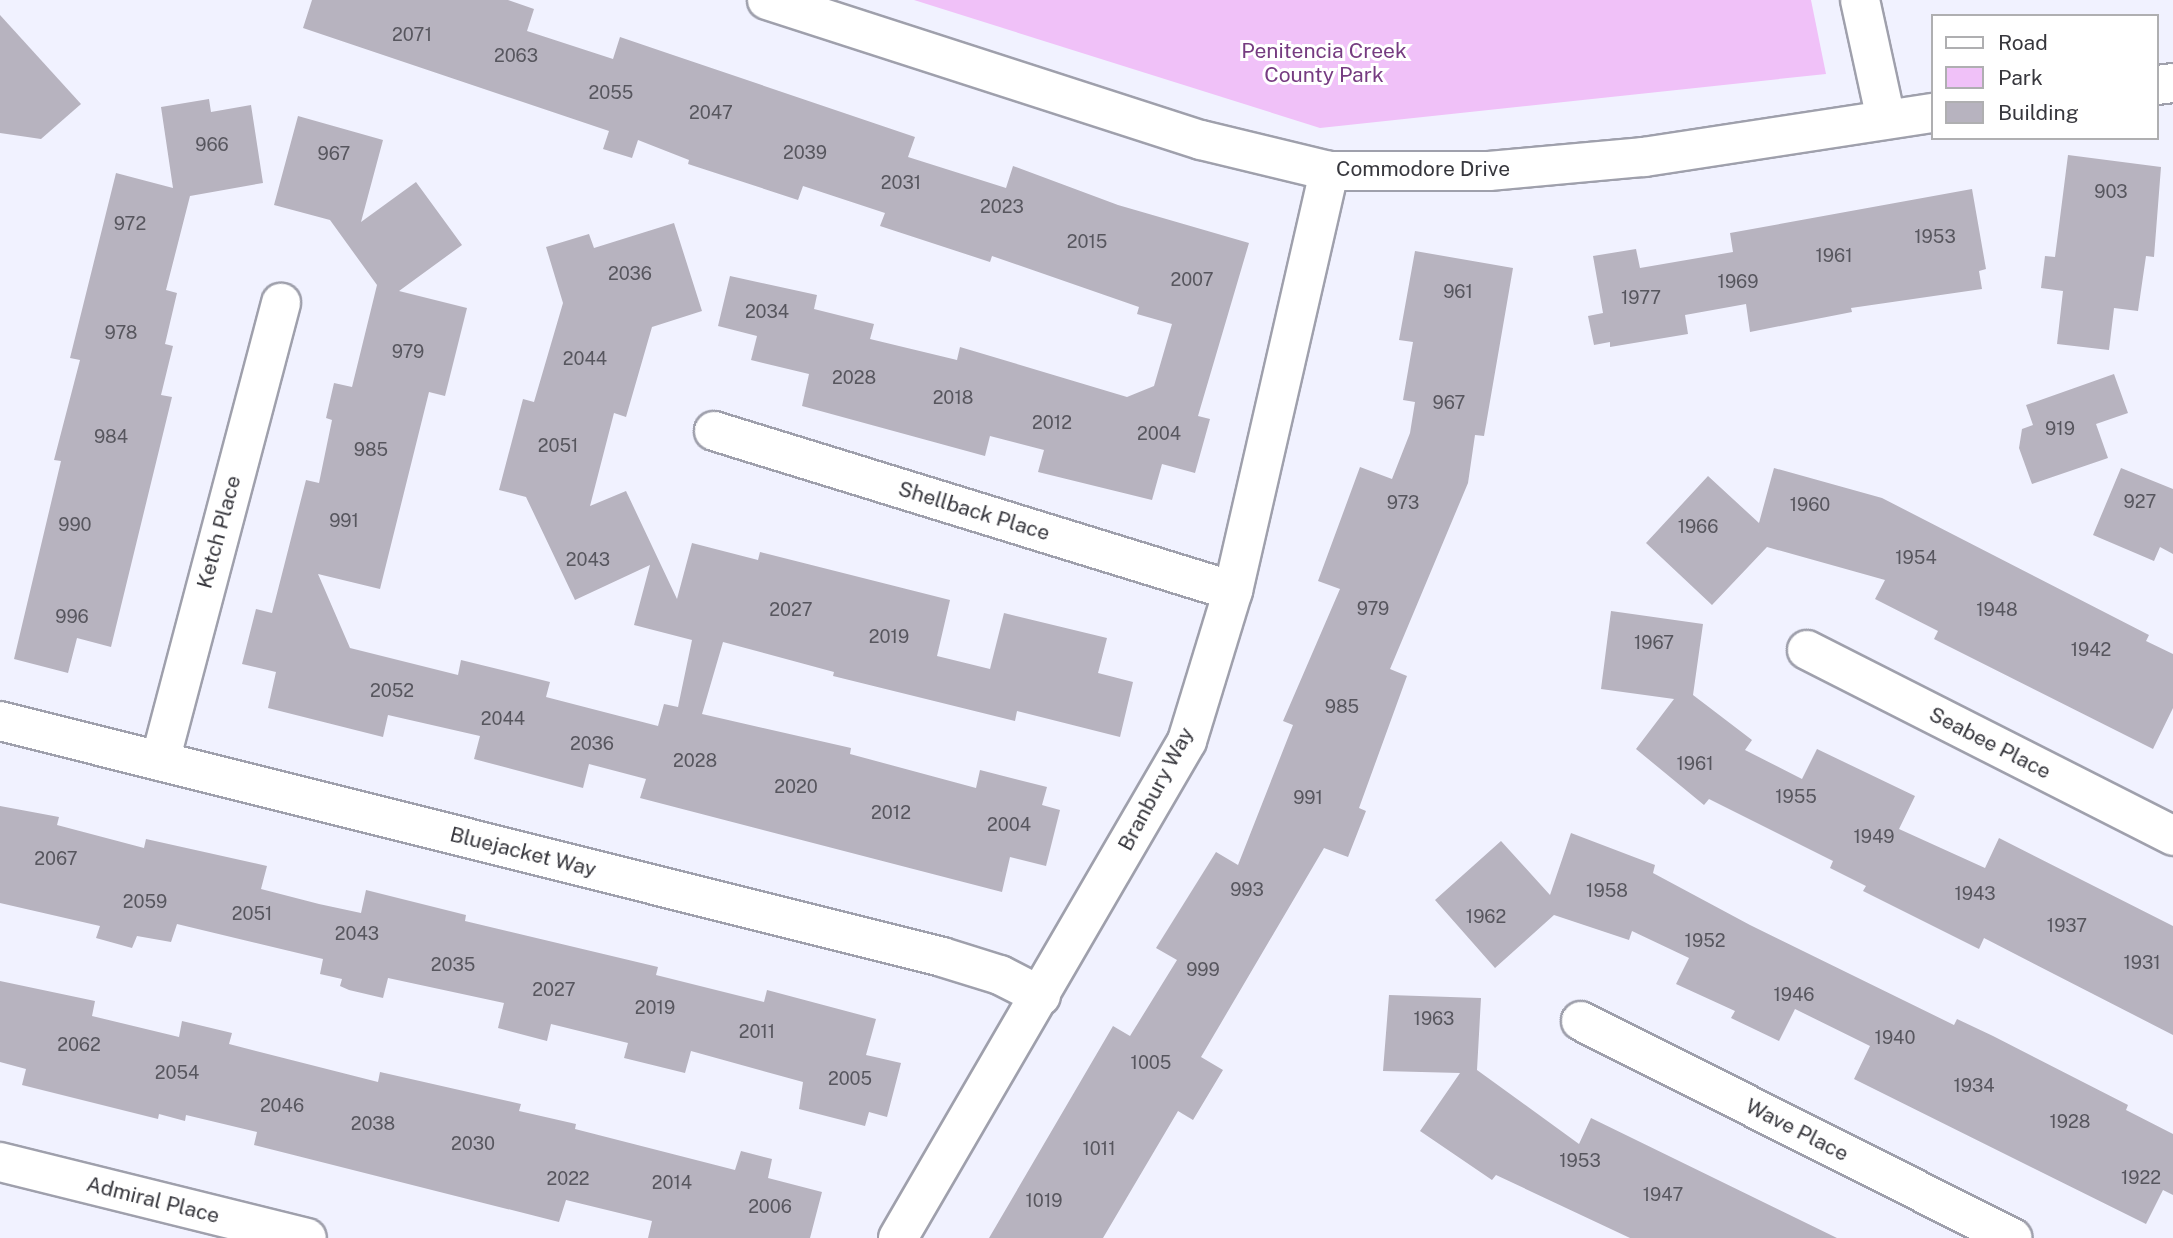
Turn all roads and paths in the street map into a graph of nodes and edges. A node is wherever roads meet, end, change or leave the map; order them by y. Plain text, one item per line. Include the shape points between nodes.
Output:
1 (767, 0) edge
2 (1860, 0) edge
3 (1932, 113) edge
4 (1886, 120) junction
5 (1329, 171) junction
6 (281, 303) dead end
7 (714, 432) dead end
8 (1234, 591) junction
9 (1807, 650) dead end
10 (0, 721) edge
11 (160, 761) junction
12 (2173, 836) edge
13 (1041, 996) junction
14 (1581, 1021) dead end
15 (0, 1162) edge
16 (307, 1238) edge
17 (898, 1238) edge
18 (2014, 1238) edge

1 - 5 street, Commodore Drive via 1200,140
2 - 4 street
3 - 4 street, Commodore Drive
4 - 5 street, Commodore Drive via 1618,160 1489,172
5 - 8 street, Branbury Way
6 - 11 street, Ketch Place
7 - 8 street, Shellback Place
8 - 13 street, Branbury Way via 1187,741
9 - 12 street, Seabee Place
10 - 11 street, Bluejacket Way
11 - 13 street, Bluejacket Way via 942,957 1000,975
13 - 17 street, Branbury Way
14 - 18 street, Wave Place
15 - 16 street, Admiral Place

